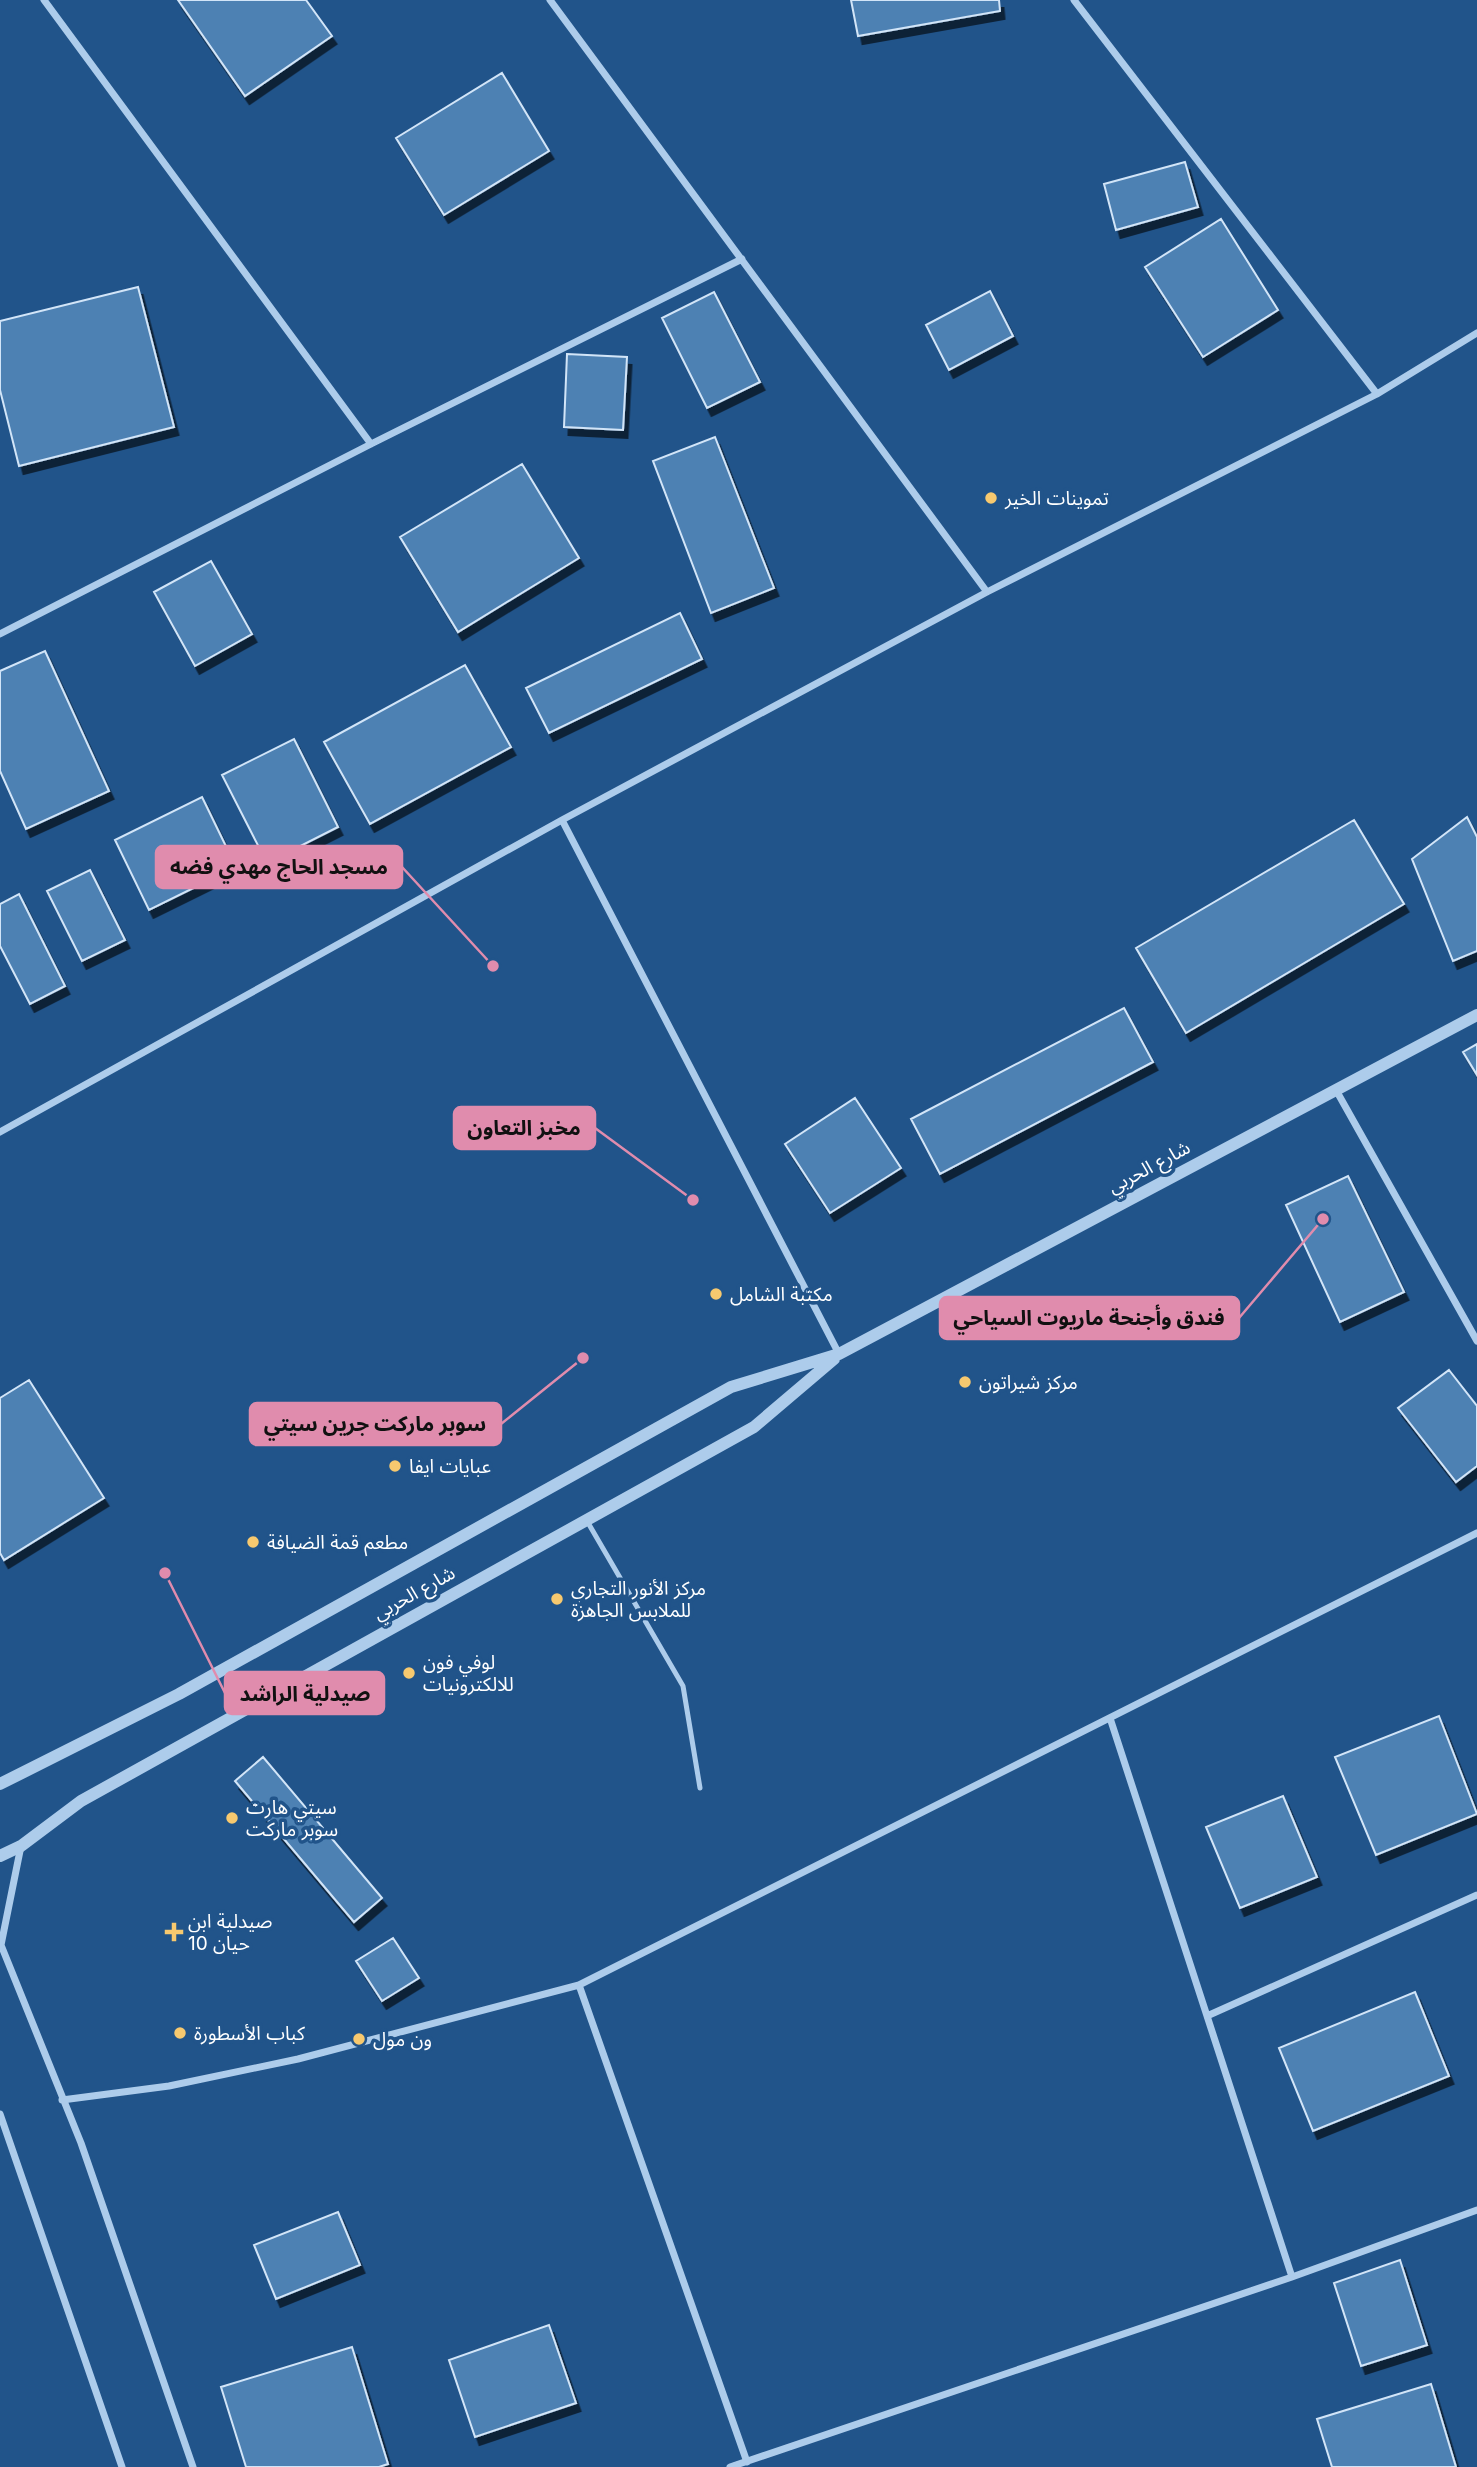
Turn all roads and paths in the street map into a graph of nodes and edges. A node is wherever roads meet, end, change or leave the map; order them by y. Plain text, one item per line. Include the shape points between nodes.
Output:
1 (44, 0) edge
2 (550, 0) edge
3 (1074, 0) edge
4 (742, 258) junction
5 (1477, 333) edge
6 (1377, 394) junction
7 (371, 444) junction
8 (986, 592) junction
9 (0, 633) edge
10 (562, 820) junction
11 (1477, 1015) edge
12 (1336, 1090) junction
13 (0, 1132) edge
14 (1477, 1341) edge
15 (839, 1354) junction
16 (586, 1519) junction
17 (1477, 1533) edge
18 (1110, 1718) junction
19 (0, 1784) edge
20 (700, 1788) dead end
21 (21, 1846) junction
22 (0, 1857) edge
23 (1477, 1895) edge
24 (1, 1944) edge
25 (579, 1985) junction
26 (1207, 2016) junction
27 (62, 2099) junction
28 (0, 2114) edge
29 (1477, 2210) edge
30 (1292, 2277) junction
31 (747, 2462) junction
32 (122, 2467) edge
33 (193, 2467) edge
34 (730, 2467) edge

1 - 7 street
2 - 4 street
3 - 6 street
4 - 7 street
4 - 8 street
5 - 6 street
6 - 8 street
7 - 9 street
8 - 10 street
10 - 13 street
10 - 15 street
11 - 12 street, شارع الحربي
12 - 14 street
12 - 15 street, شارع الحربي
15 - 16 street, شارع الحربي via 754,1427
15 - 19 street, شارع الحربي via 731,1387 179,1694
16 - 20 lane via 682,1686
16 - 21 street, شارع الحربي via 81,1801
17 - 18 street
18 - 25 street
18 - 26 street
21 - 22 street, شارع الحربي
21 - 24 street
23 - 26 street
24 - 27 street
25 - 27 street via 298,2059 169,2085
25 - 31 street
26 - 30 street
27 - 33 street
28 - 32 street
29 - 30 street
30 - 31 street
31 - 34 street

